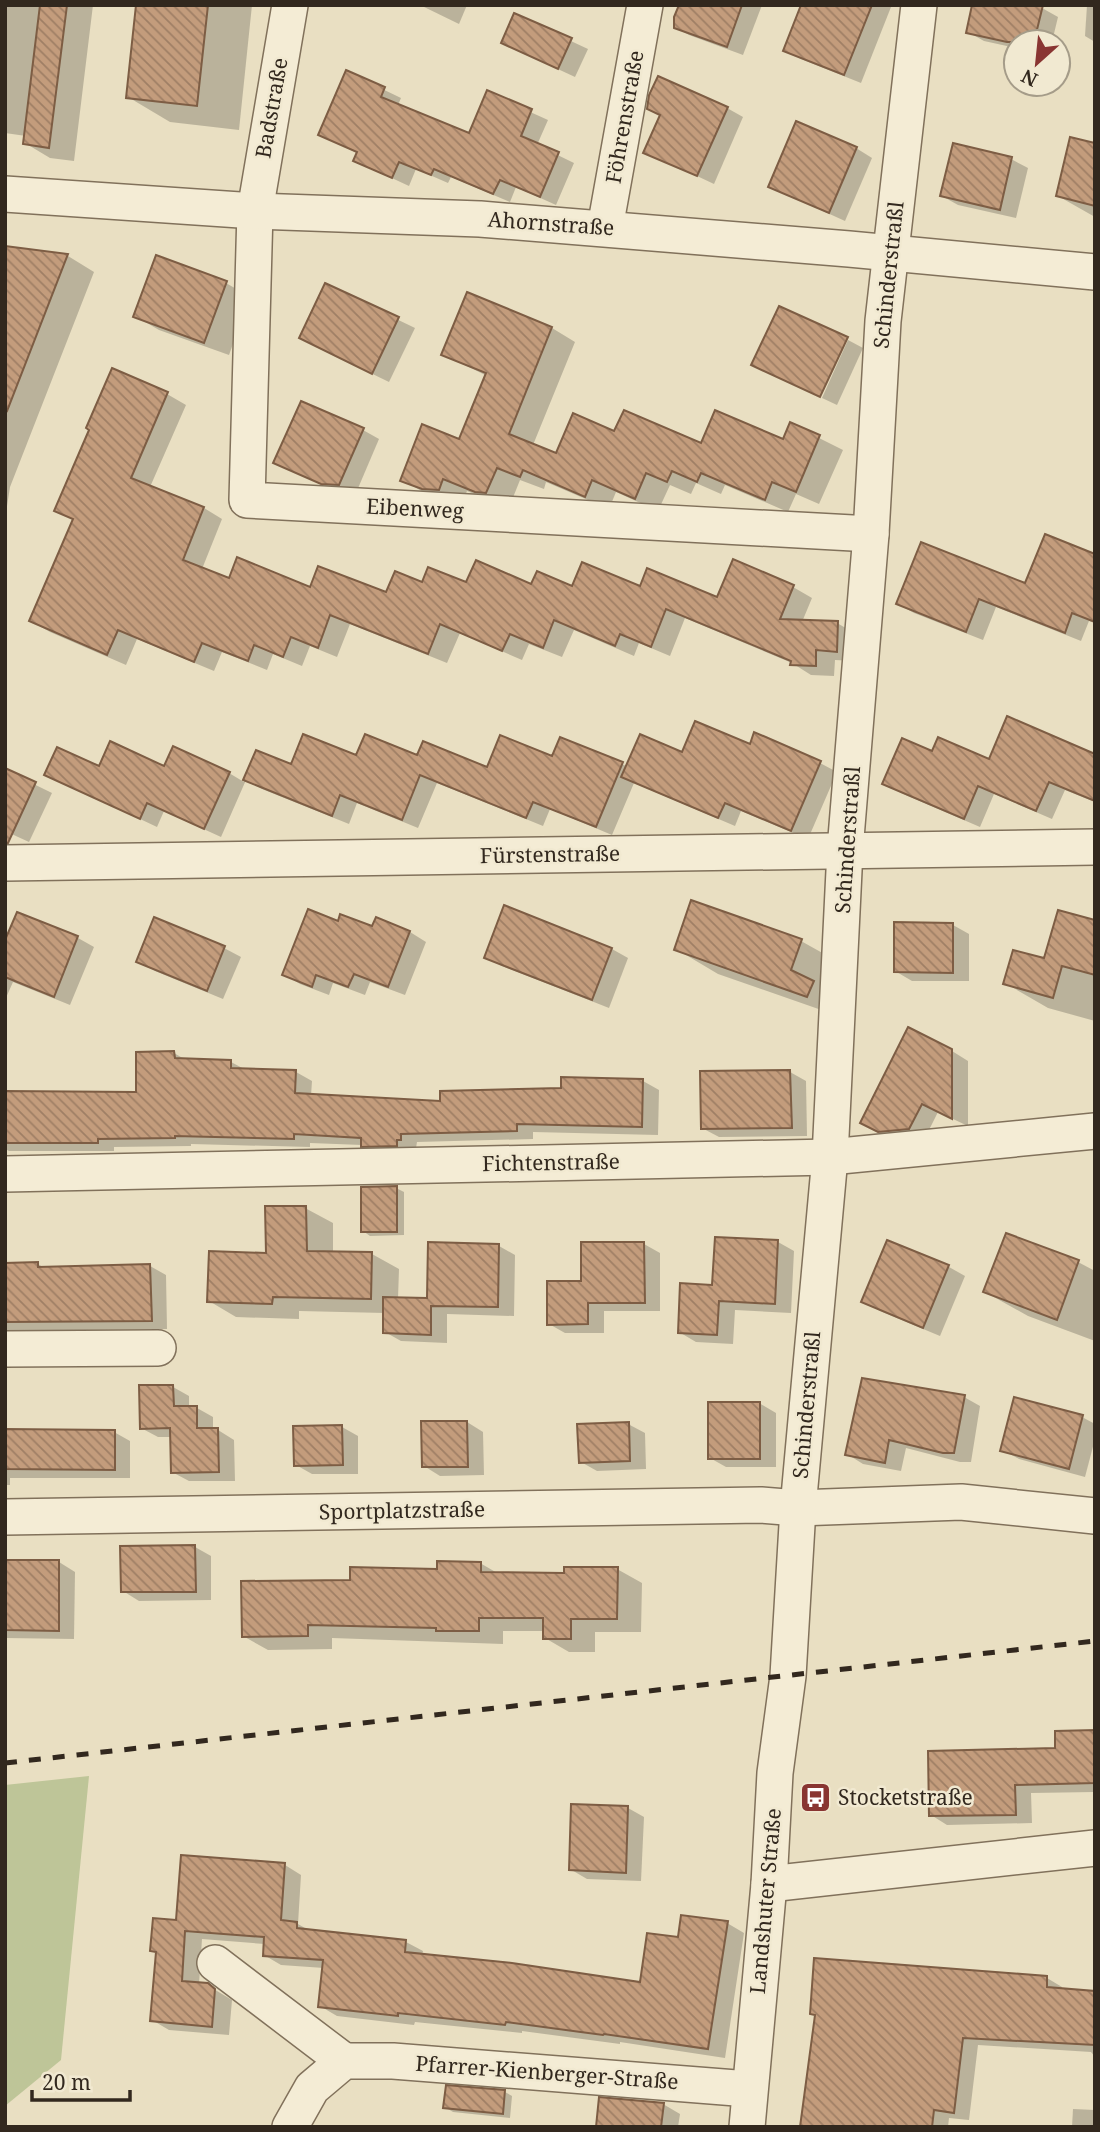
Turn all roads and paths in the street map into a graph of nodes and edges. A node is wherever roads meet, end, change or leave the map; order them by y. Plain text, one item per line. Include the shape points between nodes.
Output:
1 (290, 5) edge
2 (645, 5) edge
3 (919, 5) edge
4 (5, 194) edge
5 (255, 211) junction
6 (605, 228) junction
7 (891, 253) junction
8 (1095, 272) edge
9 (872, 534) junction
10 (1095, 847) edge
11 (845, 850) junction
12 (5, 863) edge
13 (1095, 1130) edge
14 (830, 1157) junction
15 (5, 1174) edge
16 (158, 1348) dead end
17 (5, 1349) edge
18 (798, 1508) junction
19 (1095, 1516) edge
20 (5, 1517) edge
21 (788, 1676) joint
22 (1095, 1848) edge
23 (769, 1884) junction
24 (215, 1964) dead end
25 (344, 2061) junction
26 (749, 2089) junction
27 (290, 2127) edge
28 (747, 2127) edge

1 - 5 street, Badstraße
2 - 6 street, Föhrenstraße
3 - 7 street, Schinderstraßl
4 - 5 street, Ahornstraße
5 - 6 street, Ahornstraße
5 - 9 street, Eibenweg via 247,500
6 - 7 street, Ahornstraße
7 - 8 street, Ahornstraße
7 - 9 street, Schinderstraßl
9 - 11 street, Schinderstraßl
10 - 11 street, Fürstenstraße
11 - 12 street, Fürstenstraße
11 - 14 street, Schinderstraßl
13 - 14 street, Fichtenstraße
14 - 15 street, Fichtenstraße
14 - 18 street, Schinderstraßl
16 - 17 street
18 - 19 street via 961,1502
18 - 20 street, Sportplatzstraße
18 - 21 street, Schinderstraßl
21 - 23 street, Landshuter Straße via 775,1773
22 - 23 street
23 - 26 street, Landshuter Straße
24 - 25 street
25 - 26 street, Pfarrer-Kienberger-Straße
25 - 27 street via 312,2088
26 - 28 street, Landshuter Straße

